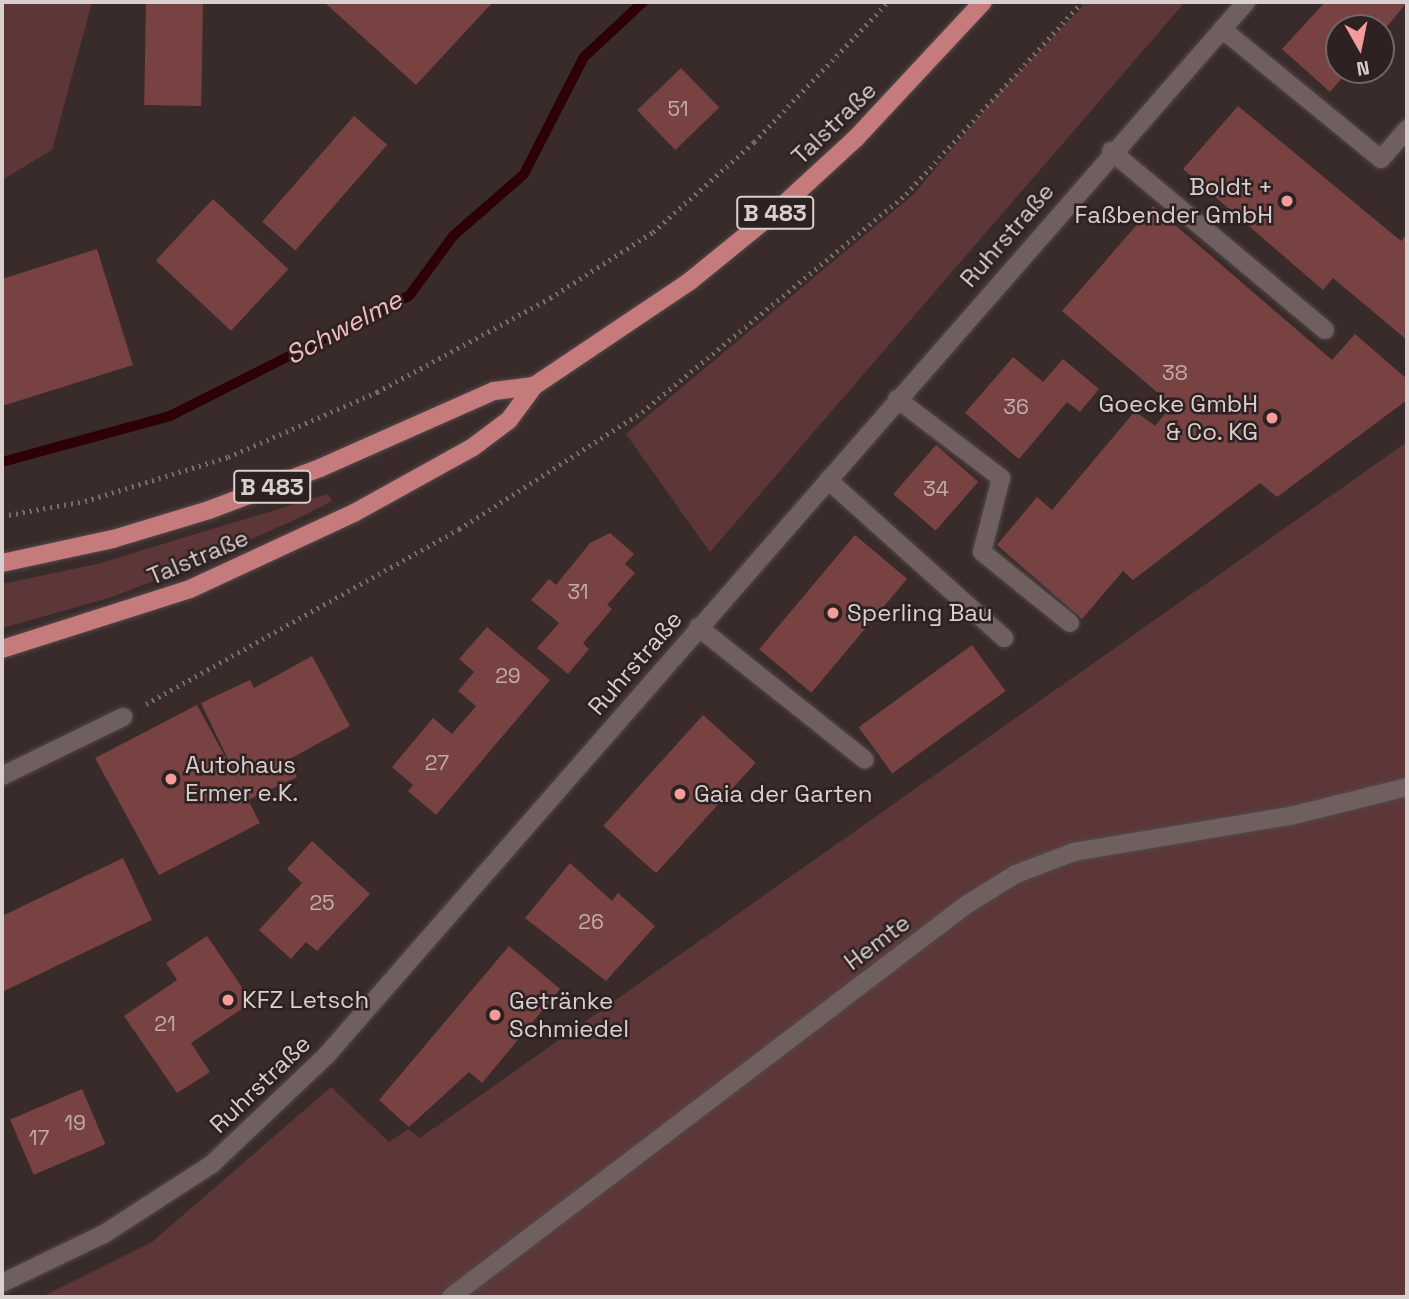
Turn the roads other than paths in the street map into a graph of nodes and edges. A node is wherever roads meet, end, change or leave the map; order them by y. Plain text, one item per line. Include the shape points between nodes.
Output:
1 (983, 2) edge
2 (1246, 2) edge
3 (1222, 29) junction
4 (1407, 129) edge
5 (1111, 151) junction
6 (1325, 330) dead end
7 (534, 386) junction
8 (897, 398) junction
9 (828, 480) junction
10 (2, 563) edge
11 (1070, 623) dead end
12 (698, 627) junction
13 (1004, 638) dead end
14 (2, 649) edge
15 (123, 717) road end
16 (865, 760) dead end
17 (2, 776) edge
18 (1407, 787) edge
19 (2, 1283) edge
20 (451, 1297) edge

1 - 7 main road, Talstraße / B 483 via 856,138 781,207 690,281
2 - 3 street, Ruhrstraße
3 - 4 street via 1381,159
3 - 5 street, Ruhrstraße
5 - 6 street
5 - 8 street, Ruhrstraße
7 - 10 main road, Talstraße / B 483 via 494,391 320,468 209,510 113,539
7 - 14 main road, Talstraße / B 483 via 509,420 473,447 315,533 190,589
8 - 9 street, Ruhrstraße
8 - 11 street via 1001,478 982,552
9 - 12 street, Ruhrstraße
9 - 13 street
12 - 16 street
12 - 19 street, Ruhrstraße via 326,1056 212,1164 104,1234
15 - 17 street
18 - 20 street, Hemte via 1290,816 1074,852 1016,874 966,905

